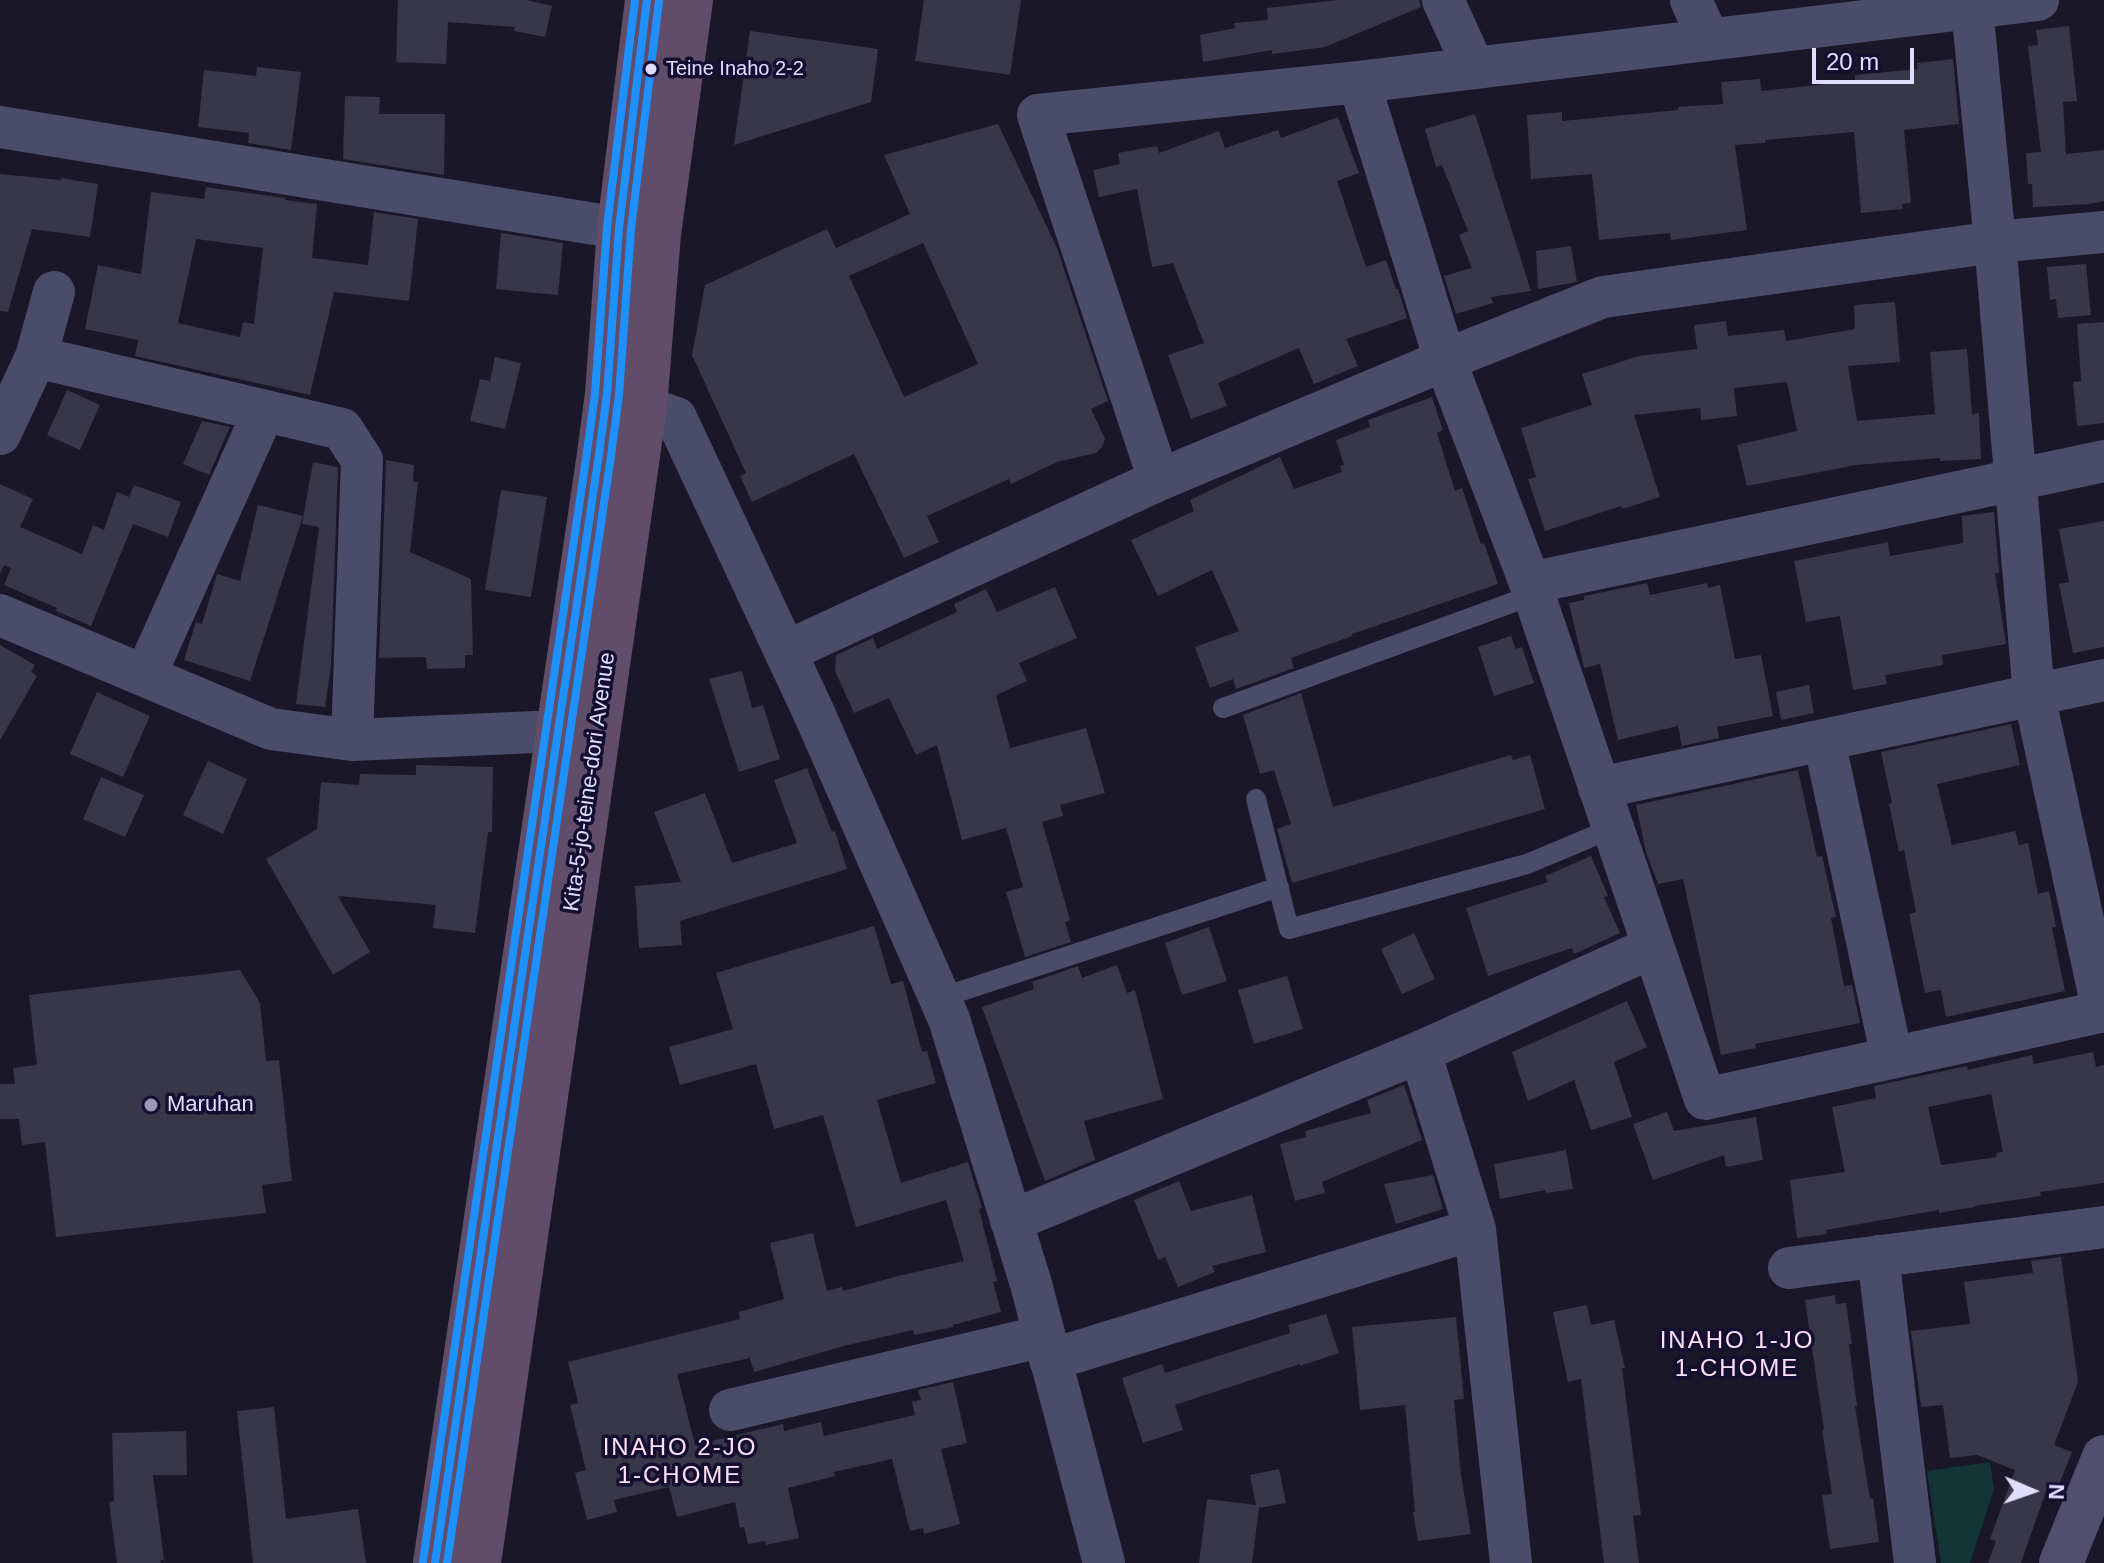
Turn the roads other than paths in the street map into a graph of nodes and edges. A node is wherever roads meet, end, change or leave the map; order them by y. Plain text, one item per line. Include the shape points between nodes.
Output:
1 (647, 0) edge
2 (691, 0) edge
3 (1443, 0) edge
4 (1691, 0) edge
5 (2038, 0) edge
6 (1971, 4) edge
7 (1708, 38) junction
8 (1474, 68) junction
9 (1359, 82) junction
10 (0, 127) edge
11 (619, 228) junction
12 (2104, 232) edge
13 (1995, 242) junction
14 (54, 292) dead end
15 (36, 357) junction
16 (1445, 360) junction
17 (626, 400) junction
18 (264, 411) junction
19 (0, 434) edge
20 (2104, 461) edge
21 (1159, 480) junction
22 (2016, 480) junction
23 (1532, 589) junction
24 (0, 615) edge
25 (785, 652) junction
26 (145, 676) junction
27 (2104, 680) edge
28 (2034, 695) junction
29 (1223, 708) dead end
30 (559, 731) junction
31 (352, 740) junction
32 (1824, 740) junction
33 (1599, 788) junction
34 (1256, 799) dead end
35 (1613, 828) junction
36 (1279, 887) junction
37 (1653, 947) junction
38 (940, 998) junction
39 (2104, 1012) edge
40 (1420, 1052) junction
41 (1892, 1058) junction
42 (1011, 1221) junction
43 (2104, 1227) edge
44 (1475, 1229) junction
45 (1878, 1256) junction
46 (1789, 1268) dead end
47 (1047, 1348) junction
48 (730, 1410) dead end
49 (2104, 1457) edge
50 (435, 1563) edge
51 (479, 1563) edge
52 (1104, 1563) edge
53 (1511, 1563) edge
54 (1915, 1563) edge
55 (2061, 1563) edge

1 - 11 highway, Kita-5-jo-teine-dori Avenue
2 - 17 highway, Kita-5-jo-teine-dori Avenue via 659,234
3 - 8 street
4 - 7 street
5 - 6 street
6 - 7 street
6 - 13 street
7 - 8 street
8 - 9 street
9 - 16 street
9 - 21 street via 1038,115
10 - 11 street
11 - 17 highway, Kita-5-jo-teine-dori Avenue
12 - 13 street
13 - 16 street via 1603,297
13 - 22 street
14 - 15 street
15 - 18 street
15 - 19 street
16 - 21 street
16 - 23 street
17 - 25 street via 676,418
17 - 30 highway, Kita-5-jo-teine-dori Avenue
17 - 51 highway, Kita-5-jo-teine-dori Avenue
18 - 26 street
18 - 31 street via 342,429 362,460
20 - 22 street
21 - 25 street
22 - 23 street
22 - 28 street
23 - 29 lane
23 - 33 street
24 - 26 street
25 - 38 street
26 - 31 street via 271,729
27 - 28 street
28 - 32 street
28 - 39 street
30 - 31 street
30 - 50 highway, Kita-5-jo-teine-dori Avenue
32 - 33 street
32 - 41 street
33 - 35 street
34 - 36 lane
35 - 36 lane via 1527,864 1289,929
35 - 37 street
36 - 38 lane
37 - 40 street
37 - 41 street via 1705,1099
38 - 42 street
39 - 41 street
40 - 42 street
40 - 44 street
42 - 47 street
43 - 45 street
44 - 47 street
44 - 53 street
45 - 46 street
45 - 54 street
47 - 48 street
47 - 52 street
49 - 55 street

